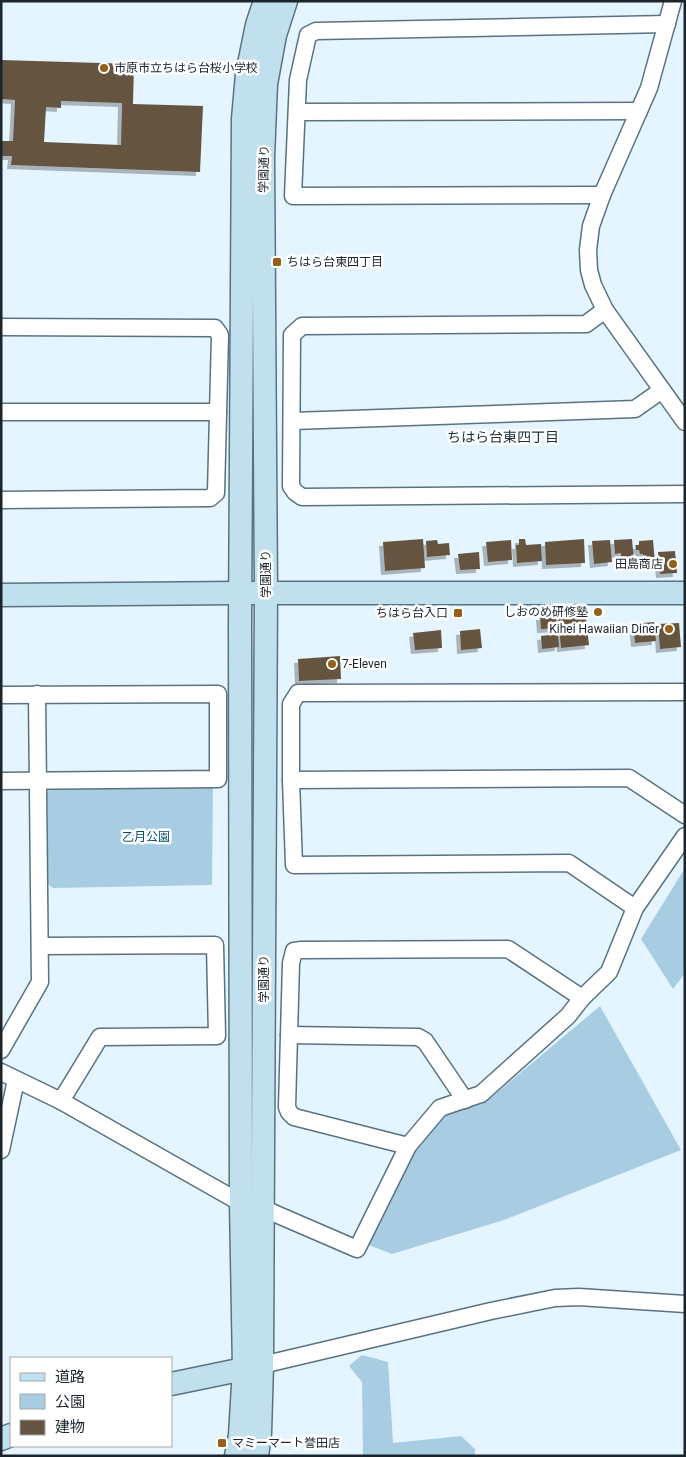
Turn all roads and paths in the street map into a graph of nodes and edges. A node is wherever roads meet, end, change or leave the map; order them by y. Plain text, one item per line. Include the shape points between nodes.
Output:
1 (265, 1) edge
2 (286, 1) edge
3 (673, 1) edge
4 (667, 24) junction
5 (639, 111) junction
6 (298, 112) junction
7 (602, 196) junction
8 (605, 310) junction
9 (1, 327) edge
10 (662, 390) junction
11 (1, 412) edge
12 (218, 412) junction
13 (293, 421) junction
14 (685, 422) edge
15 (685, 494) edge
16 (1, 500) edge
17 (240, 593) junction
18 (266, 593) junction
19 (685, 593) edge
20 (1, 594) edge
21 (685, 692) edge
22 (37, 694) junction
23 (1, 695) edge
24 (291, 780) junction
25 (1, 781) edge
26 (39, 781) junction
27 (685, 815) edge
28 (685, 836) edge
29 (635, 908) junction
30 (40, 946) junction
31 (582, 998) junction
32 (289, 1035) junction
33 (1, 1050) edge
34 (1, 1072) edge
35 (16, 1080) junction
36 (466, 1100) junction
37 (61, 1101) junction
38 (408, 1146) junction
39 (1, 1150) edge
40 (252, 1206) junction
41 (685, 1304) edge
42 (253, 1367) junction
43 (172, 1384) edge
44 (236, 1456) edge
45 (257, 1456) edge

1 - 17 street, 学園通り via 247,74 244,119
2 - 18 street, 学園通り via 275,35 266,84 263,231
3 - 4 street
4 - 5 street
4 - 6 street via 316,31 308,35 306,42 298,80
5 - 6 street
5 - 7 street
6 - 7 street via 293,196
7 - 8 street via 588,250 593,285
8 - 10 street
8 - 13 street via 586,324 302,326 292,335
9 - 12 street via 215,328 220,335
10 - 13 street via 636,409
10 - 14 street
11 - 12 street
12 - 16 street via 216,493 210,498
13 - 15 street via 291,486 302,497
17 - 18 street
17 - 20 street
17 - 40 street, 学園通り via 242,1139
18 - 19 street
18 - 40 street, 学園通り via 264,1150
21 - 24 street via 298,694 291,704
22 - 23 street
22 - 26 street
22 - 26 street via 218,694 218,779
24 - 27 street via 629,778
24 - 29 street via 294,865 569,863
25 - 26 street
26 - 30 street
28 - 29 street
29 - 31 street via 608,972
30 - 33 street via 40,982
30 - 37 street via 215,945 217,1036 100,1037
31 - 32 street via 508,949 300,950 294,951 291,963
31 - 36 street via 568,1016 481,1094
32 - 36 street via 418,1037
32 - 38 street via 287,1107 294,1117
34 - 35 street
35 - 37 street
35 - 39 street
36 - 38 street via 440,1108
37 - 40 street
38 - 40 street via 357,1249
40 - 42 street
41 - 42 street via 555,1298
42 - 43 street
42 - 44 street
42 - 45 street via 260,1433

